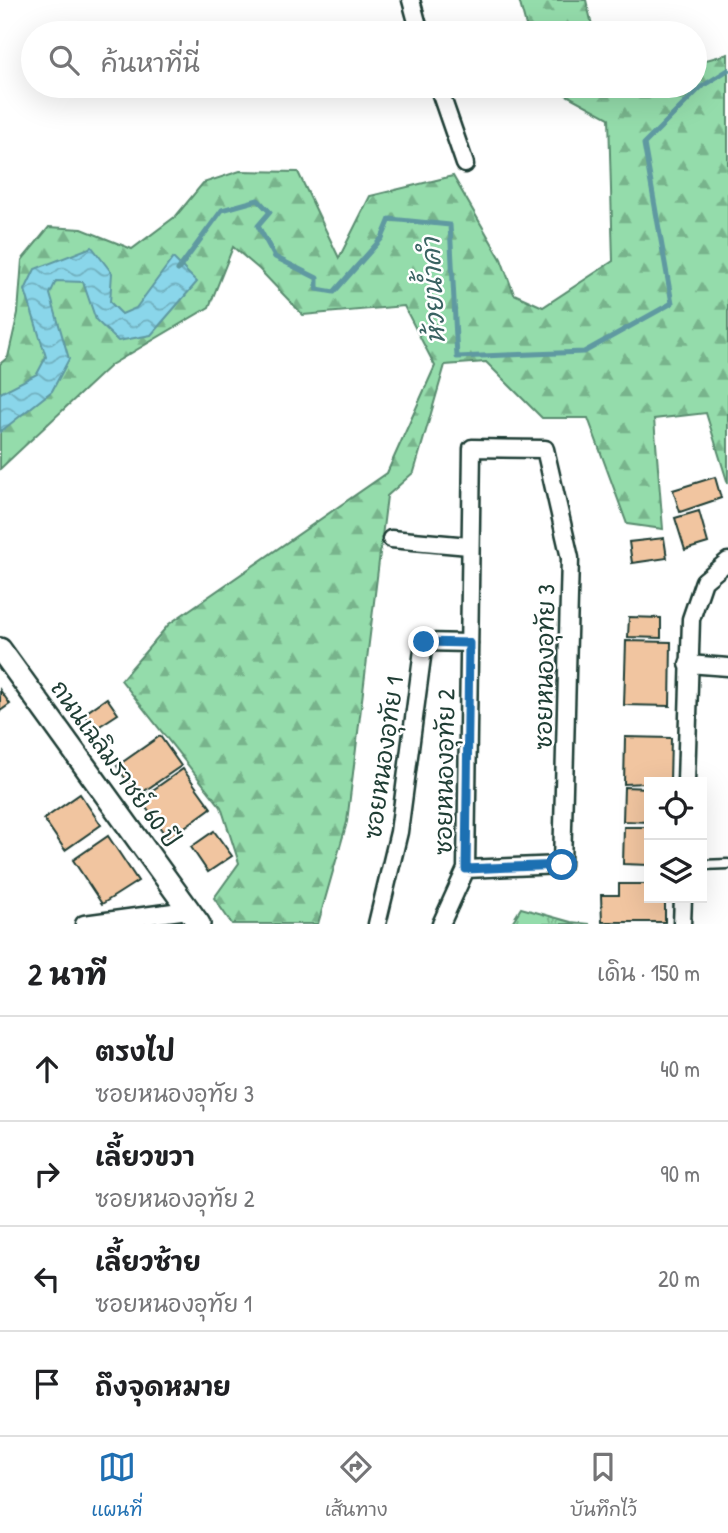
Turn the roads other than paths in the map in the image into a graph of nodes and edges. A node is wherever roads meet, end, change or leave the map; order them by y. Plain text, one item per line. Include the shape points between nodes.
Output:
1 (411, 0) edge
2 (417, 21) edge
3 (442, 98) edge
4 (465, 164) dead end
5 (472, 448) joint
6 (391, 539) dead end
7 (469, 547) junction
8 (728, 561) edge
9 (469, 643) junction
10 (0, 649) edge
11 (688, 664) junction
12 (728, 667) edge
13 (686, 777) edge
14 (728, 863) edge
15 (707, 865) edge
16 (466, 869) junction
17 (683, 903) edge
18 (194, 917) edge
19 (84, 924) edge
20 (377, 924) edge
21 (441, 924) edge
22 (682, 924) edge

1 - 2 street
3 - 4 street
5 - 7 street, ซอยหนองอุทัย 2
5 - 16 street, ซอยหนองอุทัย 3 via 545,449 570,558 562,865
6 - 7 street
7 - 9 street, ซอยหนองอุทัย 2
8 - 11 street via 705,581 691,619
9 - 16 street, ซอยหนองอุทัย 2
9 - 20 street, ซอยหนองอุทัย 1 via 424,642 399,832
10 - 18 street, ถนนเฉลิมราชย์ 60 ปี
11 - 12 street
11 - 13 street
14 - 15 lane
16 - 21 street, ซอยหนองอุทัย 2
17 - 22 street
18 - 19 street

